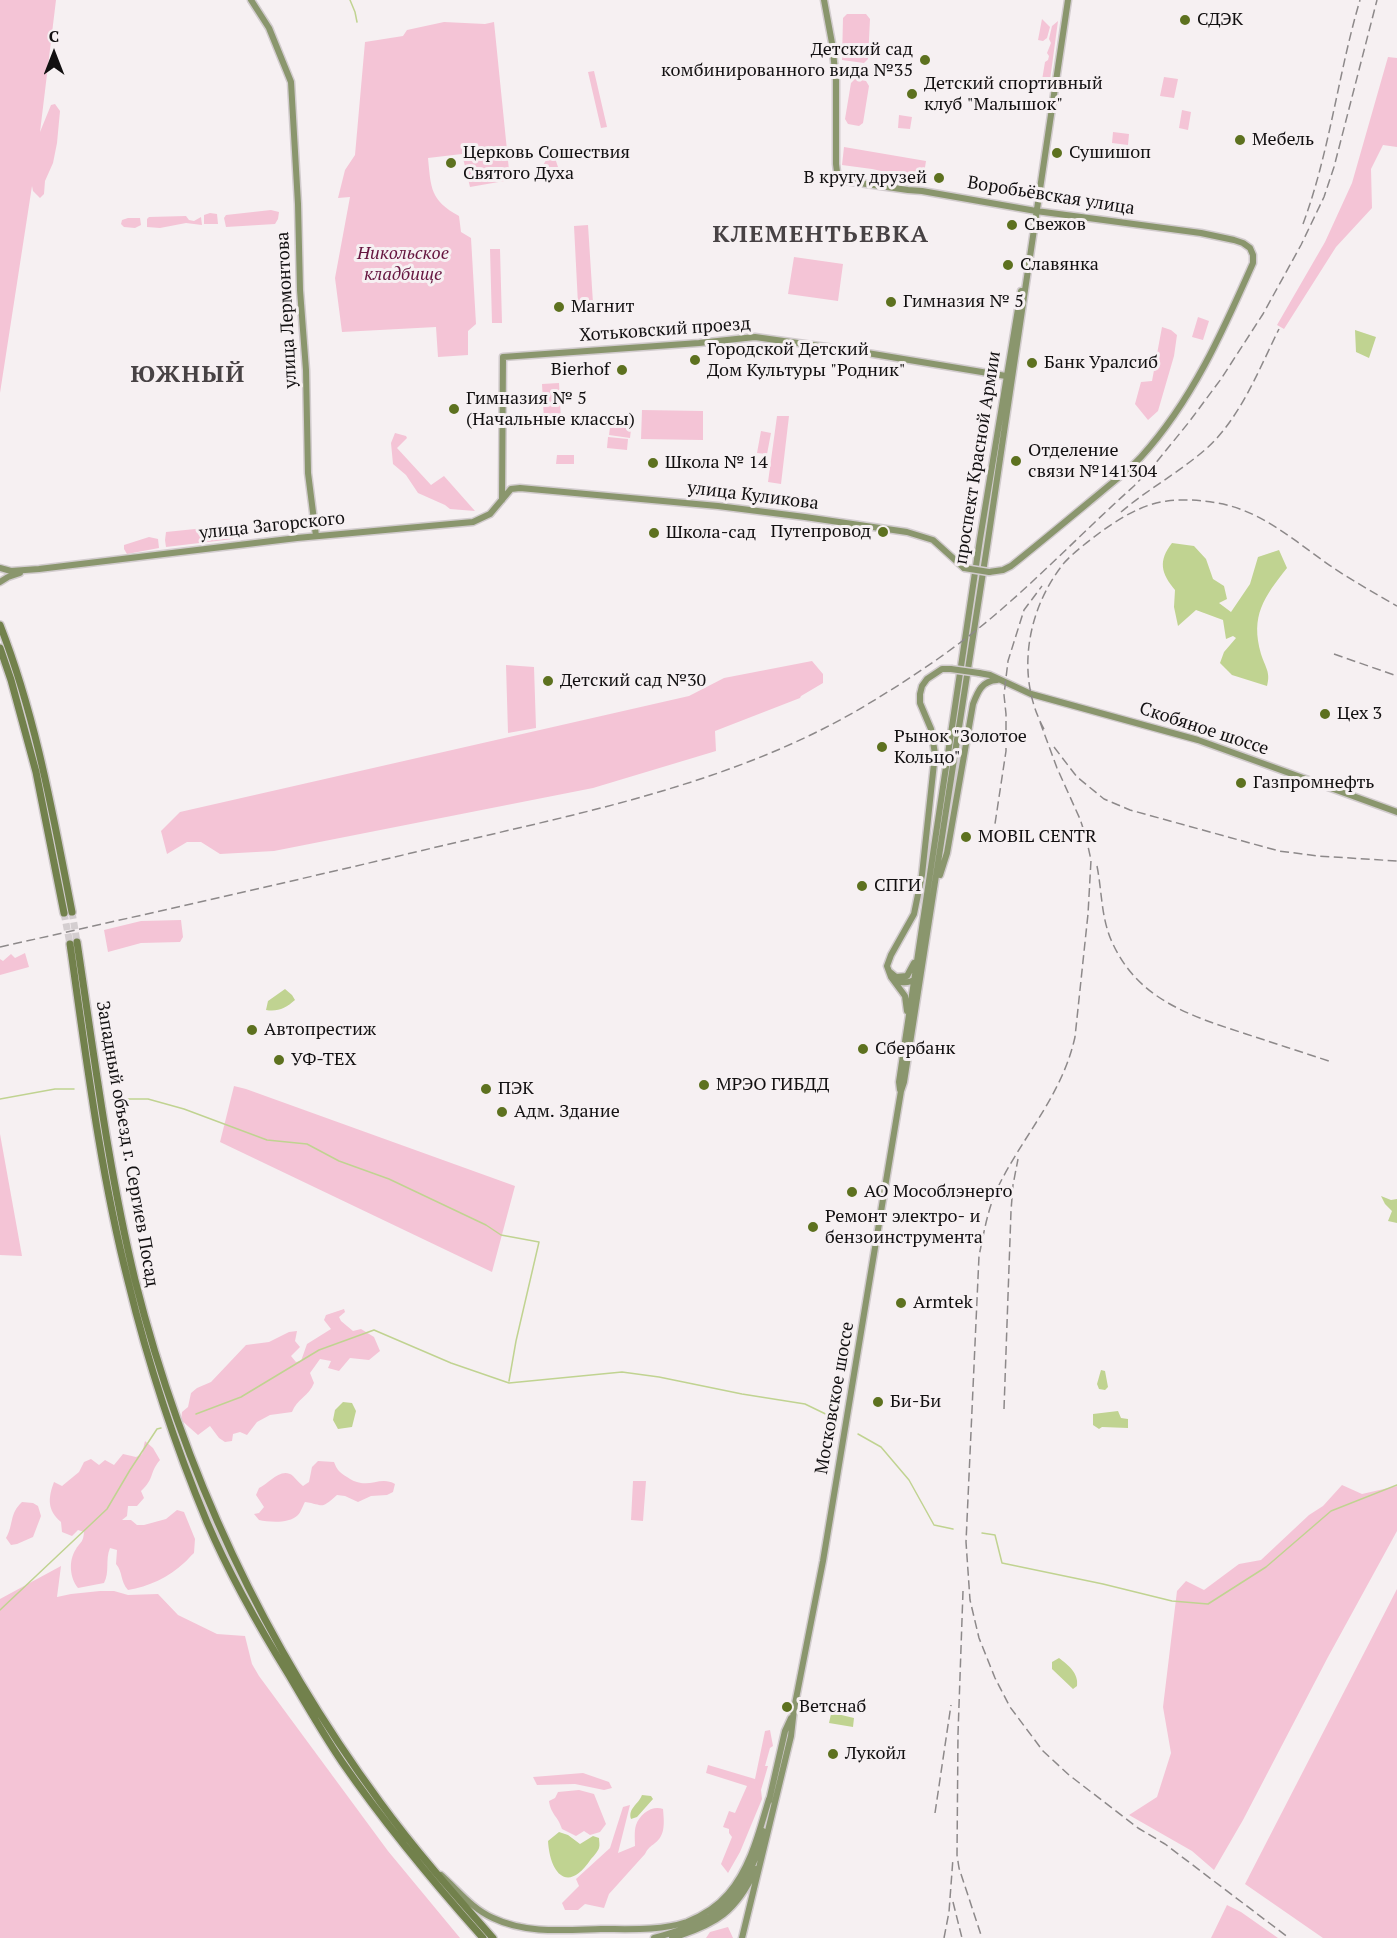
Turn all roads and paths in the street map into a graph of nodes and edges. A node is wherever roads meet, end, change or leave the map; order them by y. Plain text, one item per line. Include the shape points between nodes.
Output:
1 (251, 0) edge
2 (824, 0) edge
3 (1068, 0) edge
4 (1036, 210) junction
5 (1006, 376) junction
6 (502, 501) junction
7 (316, 536) junction
8 (962, 566) joint
9 (0, 568) edge
10 (39, 569) junction
11 (0, 582) edge
12 (0, 625) edge
13 (0, 648) edge
14 (1000, 680) junction
15 (958, 712) junction
16 (1397, 812) edge
17 (932, 911) junction
18 (918, 949) junction
19 (888, 969) junction
20 (917, 979) junction
21 (908, 1024) junction
22 (901, 1091) junction
23 (794, 1709) junction
24 (769, 1798) junction
25 (764, 1853) junction
26 (428, 1864) junction
27 (483, 1938) edge
28 (493, 1938) edge
29 (654, 1938) edge
30 (672, 1938) edge
31 (742, 1938) edge

1 - 7 main road, улица Лермонтова via 269,28 291,82 308,473
2 - 4 main road, Воробьёвская улица via 836,80 838,180
3 - 4 main road, проспект Красной Армии
4 - 5 main road, проспект Красной Армии
4 - 8 main road, Воробьёвская улица, bridge via 1212,235 1243,243 1250,248 1253,262 1191,391 1139,459 1011,566 989,572
4 - 15 main road, проспект Красной Армии
5 - 6 main road, Хотьковский проезд via 755,338 503,357
5 - 15 main road, проспект Красной Армии
6 - 7 main road, улица Загорского via 490,514 473,522
6 - 8 main road, улица Куликова via 511,489 520,488 799,516 922,536 933,540
7 - 10 main road, улица Загорского
9 - 10 main road
10 - 11 main road
12 - 13 main road via 43,771 68,912 36,772
14 - 16 main road, Скобяное шоссе via 1054,701 1198,740
14 - 17 main road via 984,684 973,704 947,854
14 - 19 main road, Скобяное шоссе, bridge via 942,669 927,679 920,694 934,741 932,793 918,900
15 - 17 main road, Московское шоссе
15 - 18 main road, Московское шоссе
17 - 20 main road, Московское шоссе
18 - 19 main road, Московское шоссе via 907,976 896,977
18 - 20 main road, Московское шоссе
19 - 20 main road via 899,982
19 - 21 main road via 905,996
20 - 21 main road, Московское шоссе
20 - 22 main road, Московское шоссе
21 - 22 main road, Московское шоссе
22 - 23 main road, Московское шоссе via 823,1561
23 - 24 main road, Московское шоссе
23 - 25 main road, Московское шоссе
24 - 26 main road via 749,1860 728,1894 701,1916 665,1927 519,1927 482,1912
24 - 29 main road, Московское шоссе via 754,1861 739,1890 704,1921
25 - 30 main road via 734,1905 705,1926
25 - 31 main road
26 - 27 main road, Западный объезд г. Сергиев Посад via 349,1759 281,1648 220,1532 181,1432 152,1343 124,1229 73,943 104,1163 128,1281 160,1394 208,1524 267,1640 342,1761 433,1881
26 - 28 main road, Западный объезд г. Сергиев Посад

